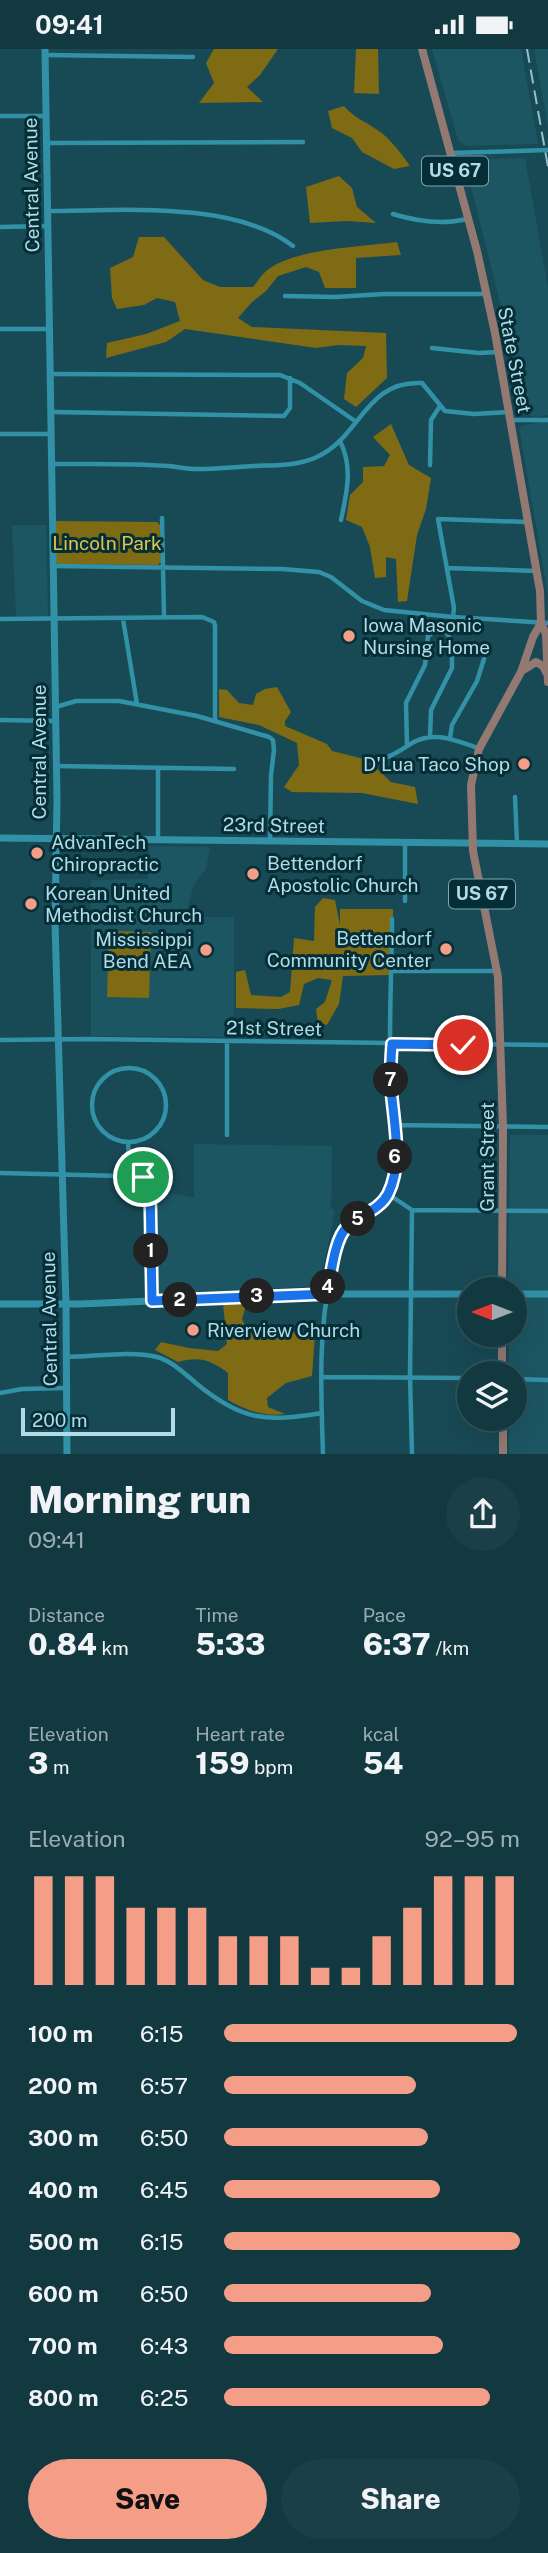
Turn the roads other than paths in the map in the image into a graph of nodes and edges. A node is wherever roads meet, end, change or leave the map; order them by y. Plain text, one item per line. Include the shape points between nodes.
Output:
1 (422, 49) edge
2 (45, 52) edge
3 (193, 57) dead end
4 (0, 116) edge
5 (46, 116) junction
6 (303, 142) dead end
7 (46, 143) junction
8 (548, 150) edge
9 (450, 153) junction
10 (47, 211) junction
11 (393, 214) dead end
12 (468, 218) junction
13 (0, 226) edge
14 (48, 226) junction
15 (293, 246) dead end
16 (486, 294) junction
17 (285, 296) dead end
18 (0, 329) edge
19 (49, 329) junction
20 (432, 348) dead end
21 (498, 352) junction
22 (50, 374) junction
23 (290, 378) junction
24 (440, 406) junction
25 (51, 412) junction
26 (510, 416) junction
27 (548, 420) edge
28 (355, 421) junction
29 (0, 434) edge
30 (51, 434) junction
31 (340, 441) junction
32 (51, 464) junction
33 (430, 465) dead end
34 (162, 518) dead end
35 (341, 520) dead end
36 (528, 522) junction
37 (53, 566) junction
38 (447, 568) junction
39 (163, 569) junction
40 (537, 571) junction
41 (164, 617) junction
42 (453, 617) junction
43 (0, 619) edge
44 (123, 619) junction
45 (54, 620) junction
46 (544, 623) edge
47 (484, 659) dead end
48 (521, 672) junction
49 (548, 679) edge
50 (137, 704) junction
51 (55, 707) junction
52 (0, 720) edge
53 (215, 720) junction
54 (55, 721) junction
55 (430, 737) junction
56 (450, 738) junction
57 (407, 746) junction
58 (479, 749) junction
59 (382, 759) dead end
60 (56, 766) junction
61 (158, 769) junction
62 (234, 769) dead end
63 (515, 797) dead end
64 (0, 838) edge
65 (55, 839) junction
66 (158, 840) junction
67 (270, 840) junction
68 (405, 842) junction
69 (472, 843) junction
70 (517, 844) junction
71 (548, 844) edge
72 (405, 901) dead end
73 (392, 919) dead end
74 (392, 971) junction
75 (497, 971) junction
76 (0, 1040) edge
77 (57, 1041) junction
78 (227, 1041) junction
79 (392, 1044) junction
80 (502, 1045) junction
81 (548, 1045) edge
82 (395, 1125) junction
83 (503, 1127) junction
84 (548, 1127) edge
85 (227, 1135) dead end
86 (128, 1142) junction
87 (0, 1173) edge
88 (62, 1175) junction
89 (130, 1176) junction
90 (388, 1194) junction
91 (412, 1210) junction
92 (503, 1210) junction
93 (548, 1211) edge
94 (502, 1277) edge
95 (327, 1294) junction
96 (411, 1294) junction
97 (457, 1294) edge
98 (527, 1294) edge
99 (548, 1294) edge
100 (152, 1301) junction
101 (0, 1304) edge
102 (66, 1304) junction
103 (65, 1357) junction
104 (410, 1376) junction
105 (321, 1377) junction
106 (457, 1378) edge
107 (527, 1379) edge
108 (548, 1380) edge
109 (66, 1388) junction
110 (0, 1393) edge
111 (322, 1413) junction
112 (503, 1431) edge
113 (67, 1454) edge
114 (323, 1454) edge
115 (412, 1454) edge
116 (503, 1454) edge

1 - 9 main road, State Street / US 67
2 - 3 street
2 - 5 street, Central Avenue
4 - 5 street
5 - 7 street, Central Avenue
6 - 7 street
7 - 10 street, Central Avenue
8 - 9 street
9 - 12 main road, State Street / US 67
10 - 14 street, Central Avenue
10 - 15 street via 182,211 275,233
11 - 12 street via 425,221
12 - 16 main road, State Street / US 67
13 - 14 street
14 - 19 street, Central Avenue
16 - 17 street
16 - 21 main road, State Street / US 67
18 - 19 street
19 - 22 street, Central Avenue
20 - 21 street
21 - 26 main road, State Street / US 67
22 - 23 street via 269,373
22 - 25 street, Central Avenue
23 - 25 street via 290,408 284,416
23 - 28 street
24 - 26 street via 445,411
24 - 28 street via 422,383 407,383 382,393
24 - 33 street via 431,419
25 - 30 street, Central Avenue
26 - 27 street
26 - 36 main road, State Street / US 67
28 - 31 street
29 - 30 street
30 - 32 street, Central Avenue
31 - 32 street via 317,457 288,464 195,469
31 - 35 street via 349,468
32 - 37 street, Central Avenue
34 - 39 street
36 - 38 street via 438,519
36 - 40 main road, State Street / US 67
37 - 39 street
37 - 45 street, Central Avenue
38 - 40 street
38 - 42 street
39 - 41 street
39 - 42 street via 319,572 372,606
40 - 46 main road, State Street / US 67
41 - 44 street
41 - 53 street via 202,617 214,622
42 - 46 street
43 - 45 street
44 - 45 street
44 - 50 street
45 - 51 street, Central Avenue
46 - 48 main road, Grant Street / US 67 via 533,637
46 - 49 main road, State Street / US 67
47 - 56 street
48 - 49 main road via 536,662
48 - 58 main road, Grant Street / US 67
50 - 51 street via 97,700
50 - 53 street
51 - 54 street, Central Avenue
52 - 54 street
53 - 67 street via 273,740
54 - 60 street, Central Avenue
55 - 56 street
55 - 57 street
55 - 57 street via 431,710 452,668 452,644 442,631 428,636 425,664 406,703
56 - 58 street
57 - 59 street
58 - 69 main road, Grant Street / US 67 via 471,785
60 - 61 street
60 - 65 street, Central Avenue
61 - 62 street
61 - 66 street
63 - 70 street
64 - 65 street, 23rd Street
65 - 66 street, 23rd Street
65 - 77 street, Central Avenue
66 - 67 street, 23rd Street
67 - 68 street, 23rd Street
68 - 69 street, 23rd Street
68 - 72 street
69 - 70 street, 23rd Street
69 - 75 main road, Grant Street / US 67
70 - 71 street, 23rd Street
73 - 74 street
74 - 75 street
74 - 79 street
75 - 80 main road, Grant Street / US 67
76 - 77 street, 21st Street
77 - 78 street, 21st Street
77 - 88 street, Central Avenue
78 - 79 street, 21st Street
78 - 85 street
79 - 80 street, 21st Street
79 - 82 street
80 - 81 street, 21st Street
80 - 83 main road, Grant Street / US 67
82 - 83 street
82 - 90 street via 395,1168
83 - 84 street
83 - 92 main road, Grant Street / US 67
86 - 86 street via 111,1137 98,1125 92,1100 104,1077 129,1067 157,1080 166,1111 156,1130
86 - 89 street
87 - 88 street
88 - 89 street
88 - 102 street, Central Avenue
89 - 100 street via 143,1177 150,1186
90 - 91 street
90 - 95 street via 346,1227
91 - 92 street
91 - 96 street
92 - 93 street
92 - 94 main road, Grant Street / US 67
95 - 96 street
95 - 100 street
95 - 105 street
96 - 97 street
96 - 104 street
98 - 99 street
100 - 102 street
101 - 102 street
102 - 103 street, Central Avenue
103 - 109 street, Central Avenue
103 - 111 street via 153,1356 173,1365 236,1411 267,1419
104 - 105 street
104 - 106 street
104 - 115 street
105 - 111 street
107 - 108 street
109 - 110 street
109 - 113 street, Central Avenue
111 - 114 street
112 - 116 main road

